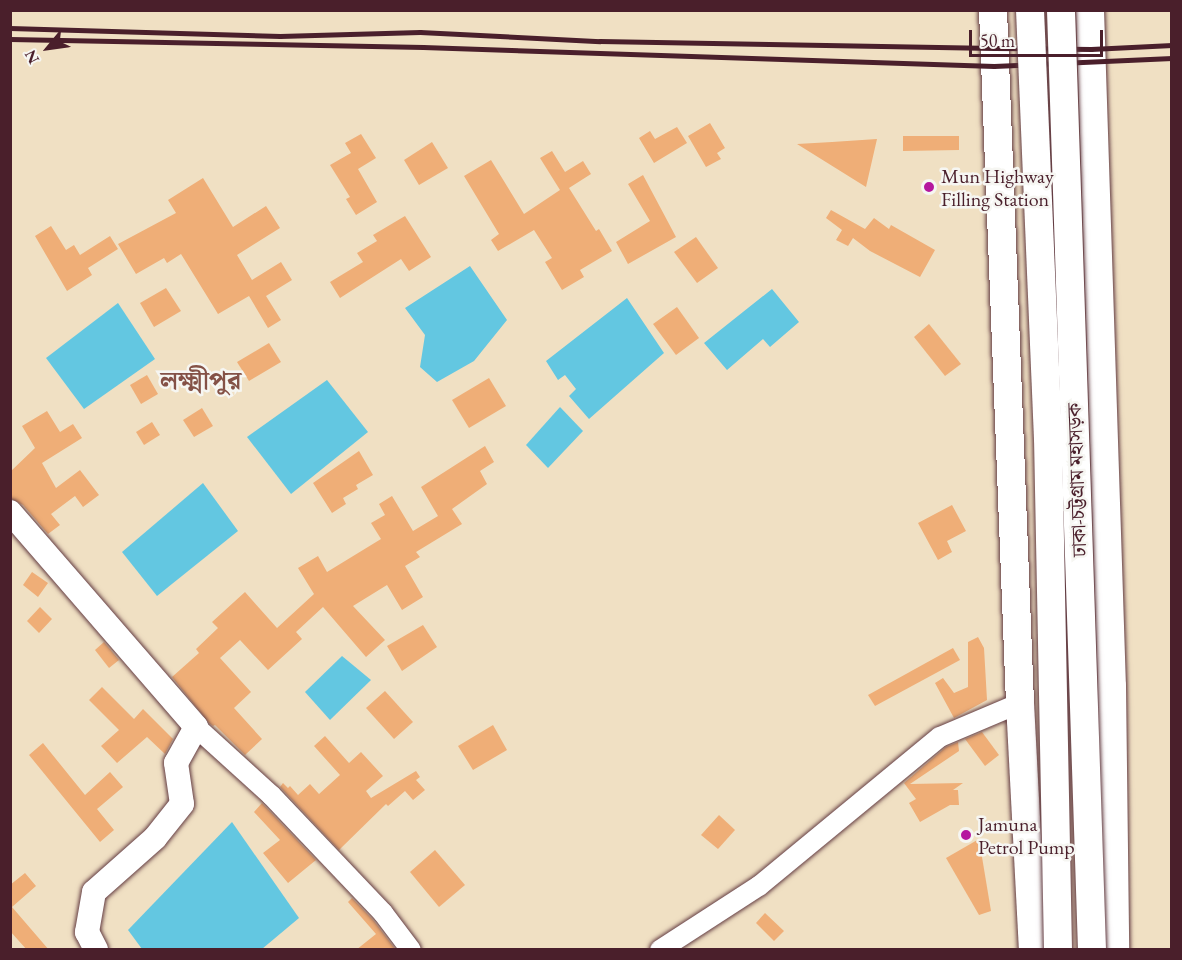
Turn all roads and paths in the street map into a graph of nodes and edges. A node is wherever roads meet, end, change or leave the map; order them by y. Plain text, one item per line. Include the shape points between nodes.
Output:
1 (993, 10) edge
2 (1030, 10) edge
3 (1061, 10) edge
4 (1090, 10) edge
5 (10, 512) edge
6 (1020, 703) junction
7 (196, 727) junction
8 (96, 950) edge
9 (411, 950) edge
10 (660, 950) edge
11 (1033, 950) edge
12 (1058, 950) edge
13 (1092, 950) edge
14 (1115, 950) edge

1 - 6 highway
2 - 12 highway, ঢাকা-চট্টগ্রাম মহাসড়ক, bridge via 1048,438
3 - 13 highway, ঢাকা-চট্টগ্রাম মহাসড়ক, bridge
4 - 14 highway via 1113,686
5 - 7 main road
6 - 10 street via 940,736 759,886
6 - 11 highway
7 - 8 main road via 176,763 182,804 155,838 94,892 87,932
7 - 9 street via 271,795 383,913

